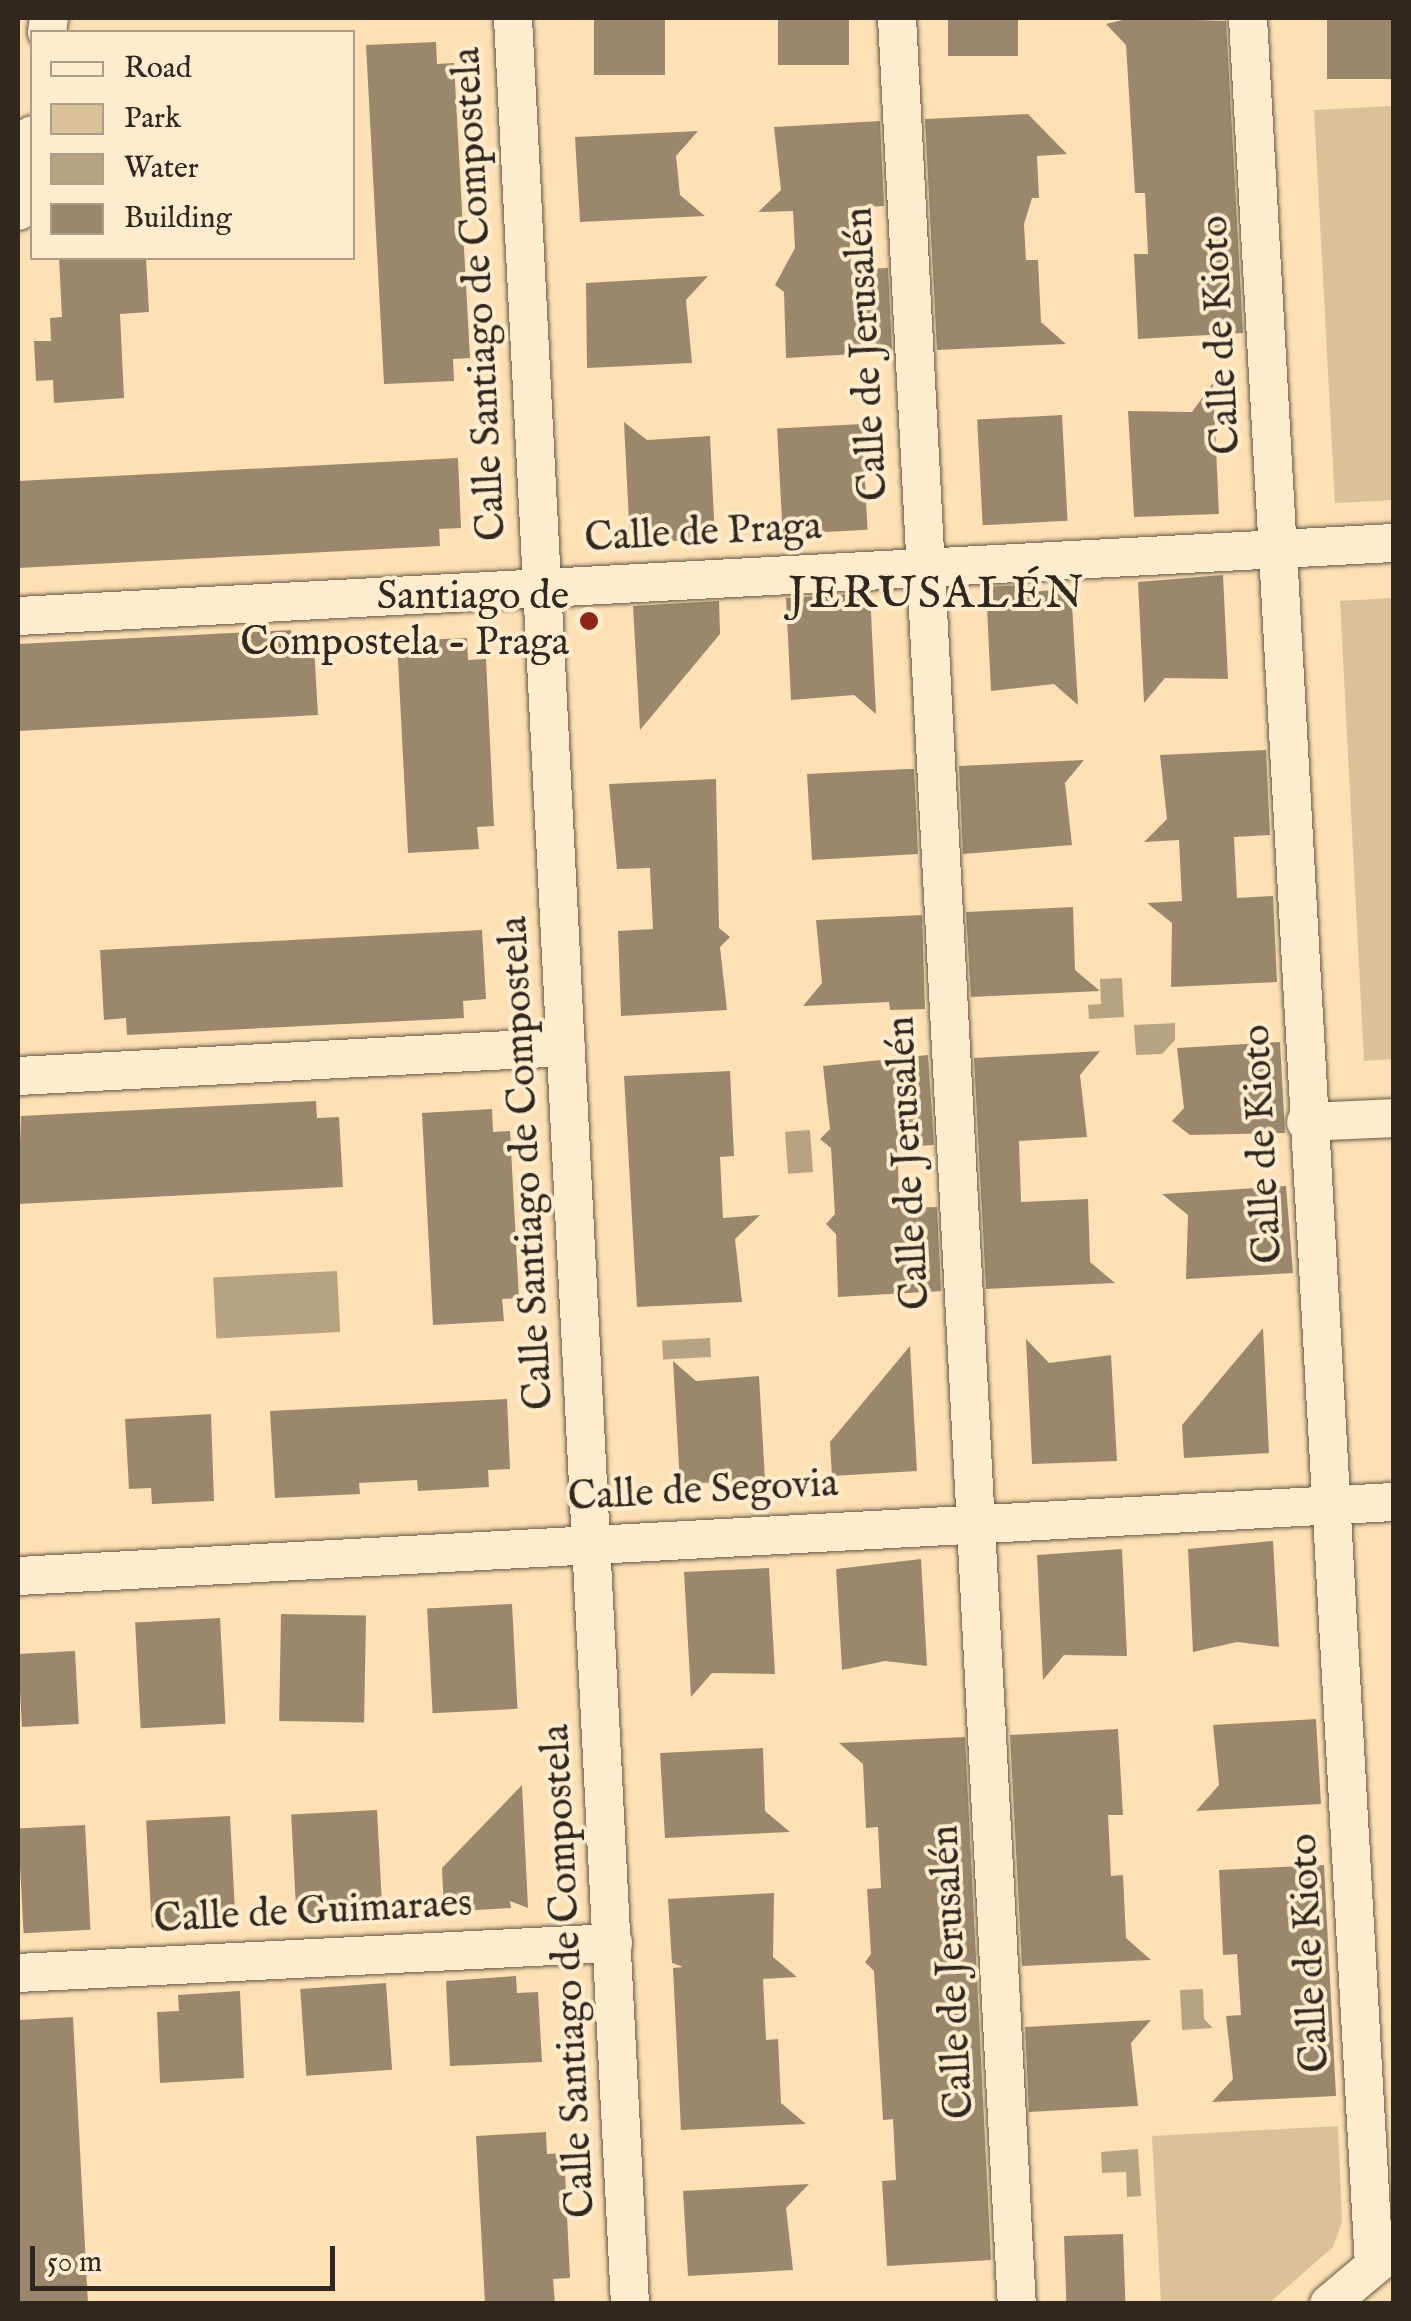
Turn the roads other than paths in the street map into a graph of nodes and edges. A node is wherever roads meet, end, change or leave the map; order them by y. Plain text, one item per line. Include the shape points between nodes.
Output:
1 (513, 18) edge
2 (897, 18) edge
3 (1248, 18) edge
4 (30, 146) edge
5 (18, 212) edge
6 (1394, 542) edge
7 (1281, 548) junction
8 (922, 567) junction
9 (540, 588) junction
10 (18, 616) edge
11 (566, 1047) junction
12 (18, 1076) edge
13 (1394, 1118) edge
14 (1306, 1122) junction
15 (1394, 1502) edge
16 (1331, 1505) junction
17 (975, 1522) junction
18 (594, 1542) junction
19 (18, 1576) edge
20 (614, 1943) junction
21 (18, 1973) edge
22 (1384, 2258) edge
23 (630, 2304) edge
24 (1016, 2304) edge
25 (1329, 2304) edge

1 - 9 street, Calle Santiago de Compostela
2 - 8 street, Calle de Jerusalén
3 - 7 street, Calle de Kioto
4 - 5 street
6 - 7 street, Calle de Praga
7 - 8 street, Calle de Praga
7 - 14 street, Calle de Kioto
8 - 9 street, Calle de Praga
8 - 17 street, Calle de Jerusalén
9 - 10 street, Calle de Praga
9 - 11 street, Calle Santiago de Compostela
11 - 12 street
11 - 18 street, Calle Santiago de Compostela
13 - 14 street
14 - 16 street, Calle de Kioto
15 - 16 street, Calle de Segovia
16 - 17 street, Calle de Segovia
16 - 22 street, Calle de Kioto
17 - 18 street, Calle de Segovia
17 - 24 street, Calle de Jerusalén
18 - 19 street, Calle de Segovia
18 - 20 street, Calle Santiago de Compostela
20 - 21 street, Calle de Guimaraes
20 - 23 street, Calle Santiago de Compostela
22 - 25 street

